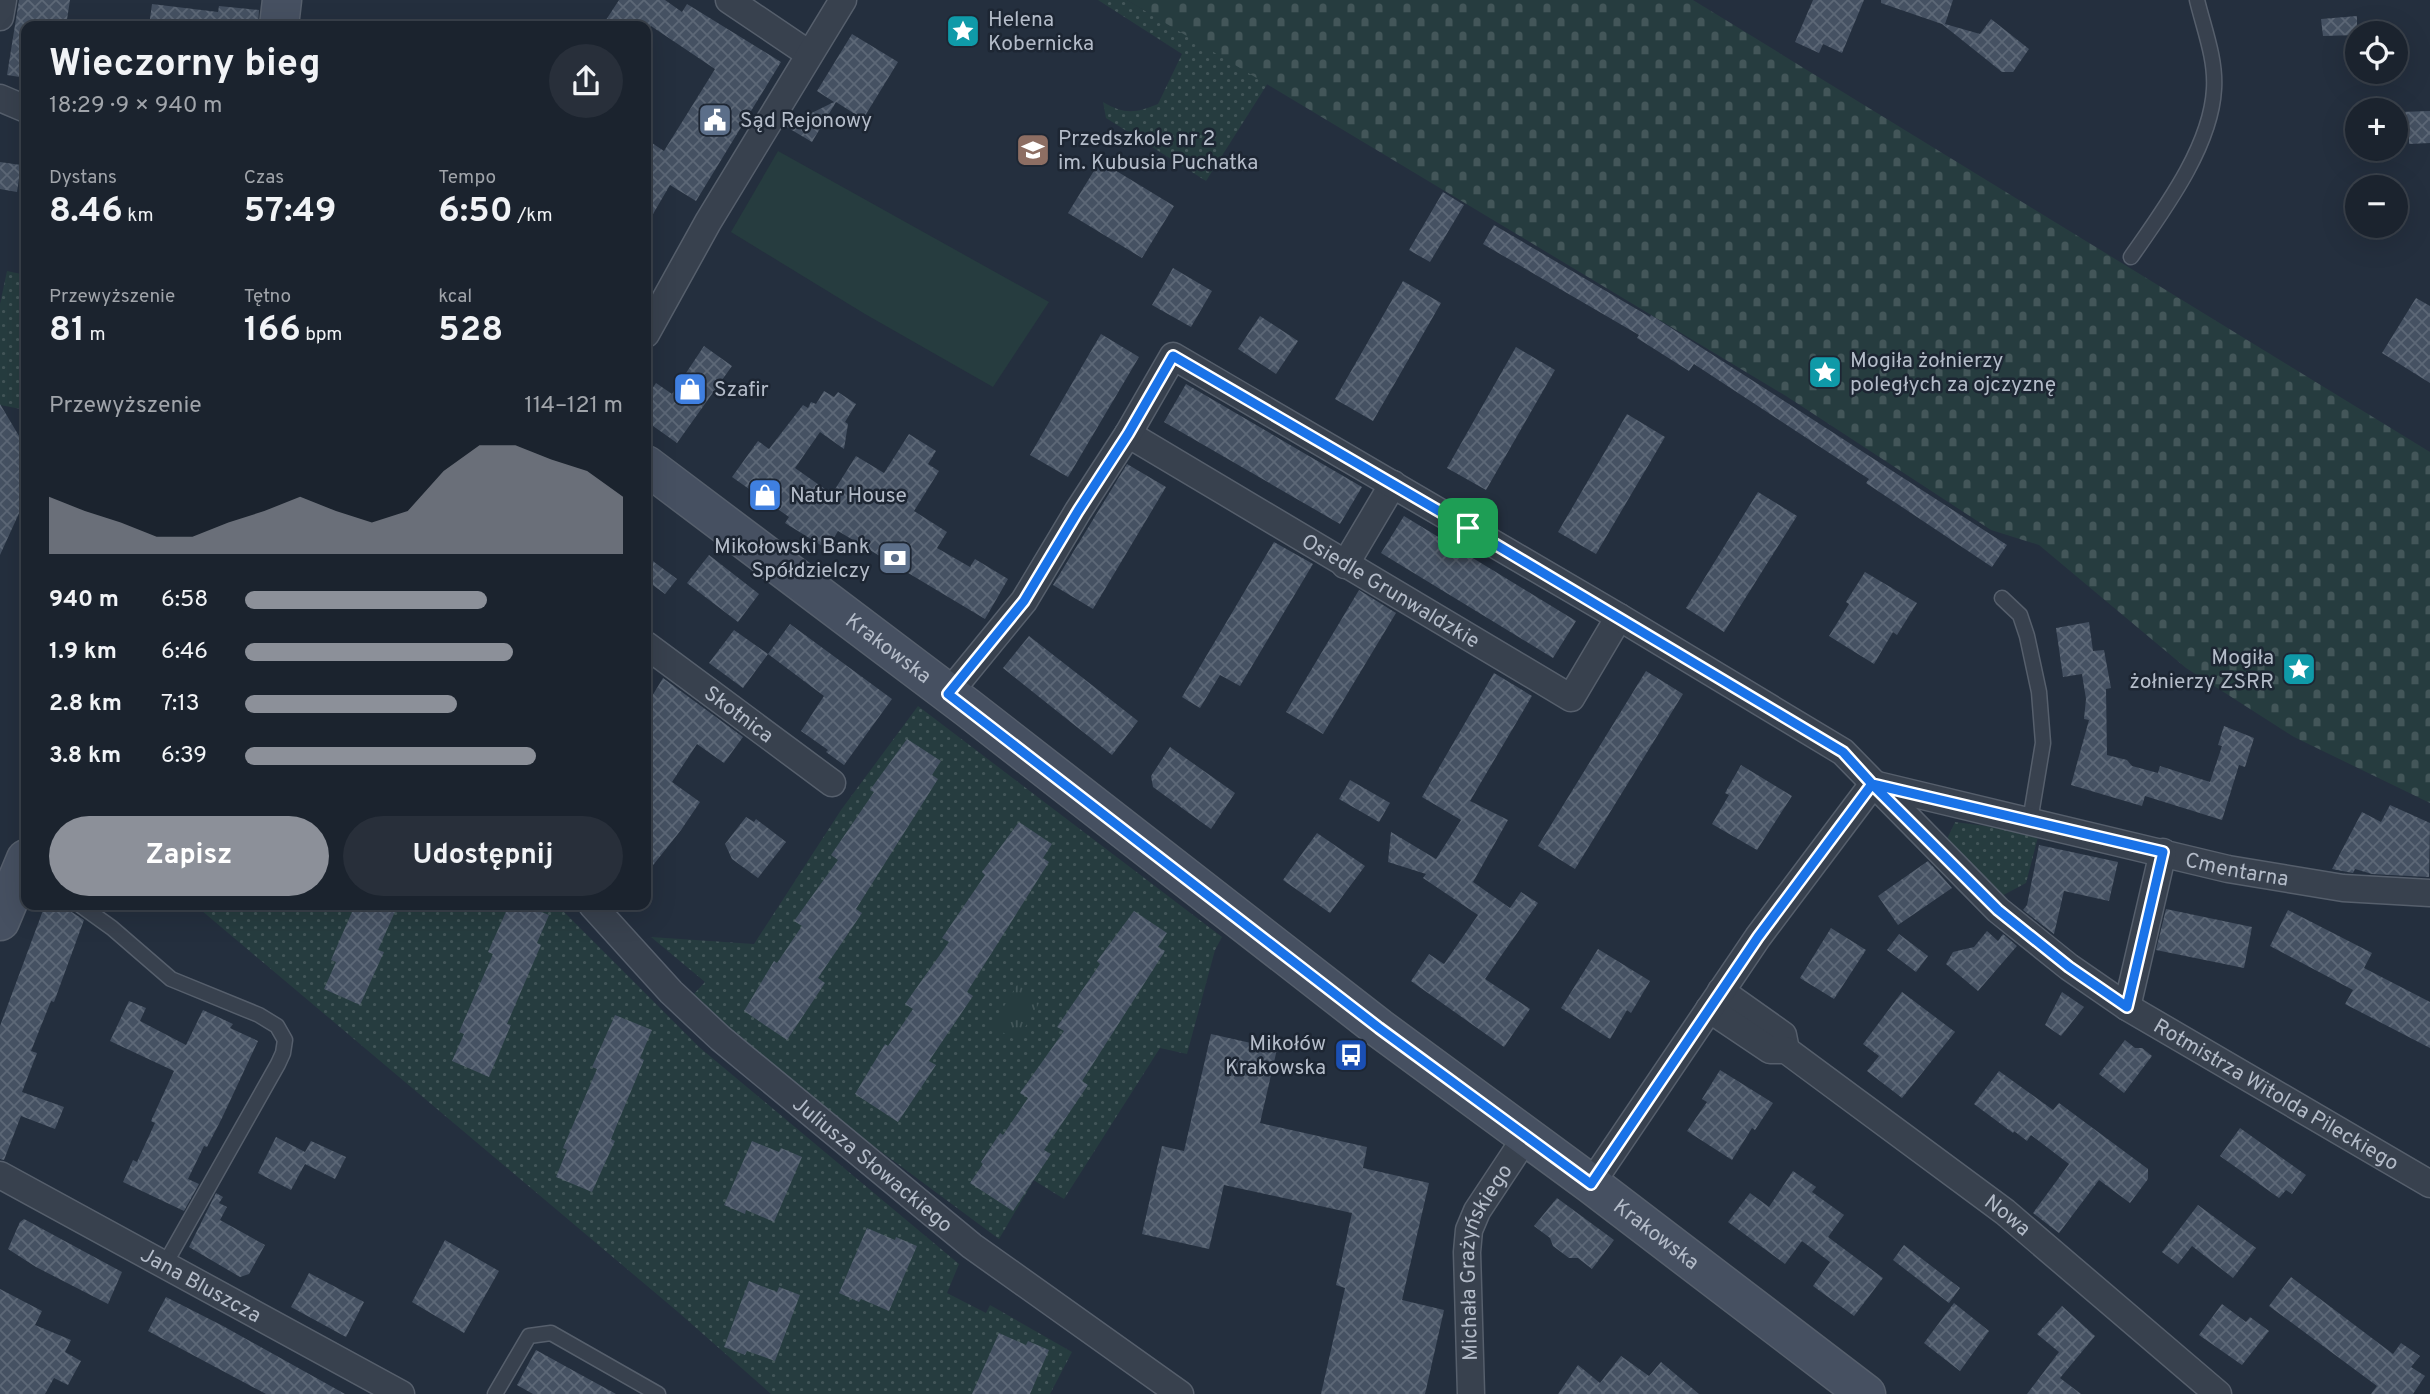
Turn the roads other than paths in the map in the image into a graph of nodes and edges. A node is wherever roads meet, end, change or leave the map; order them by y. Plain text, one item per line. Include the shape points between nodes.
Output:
1 (3, 0) edge
2 (282, 0) edge
3 (729, 0) edge
4 (843, 0) edge
5 (2197, 0) edge
6 (0, 16) edge
7 (280, 21) edge
8 (809, 54) junction
9 (0, 97) edge
10 (21, 108) edge
11 (2131, 257) dead end
12 (651, 325) edge
13 (1128, 434) junction
14 (651, 469) edge
15 (1392, 484) junction
16 (1345, 565) junction
17 (2002, 598) dead end
18 (1619, 617) junction
19 (651, 649) edge
20 (948, 694) junction
21 (832, 783) dead end
22 (1872, 784) junction
23 (2030, 821) junction
24 (2163, 852) junction
25 (21, 874) edge
26 (2430, 893) edge
27 (87, 910) edge
28 (597, 910) edge
29 (2, 915) edge
30 (1715, 1000) junction
31 (2127, 1007) junction
32 (1525, 1137) junction
33 (0, 1175) edge
34 (1591, 1184) junction
35 (2430, 1184) edge
36 (166, 1264) junction
37 (401, 1394) edge
38 (495, 1394) edge
39 (658, 1394) edge
40 (1180, 1394) edge
41 (1472, 1394) edge
42 (1866, 1394) edge
43 (2218, 1394) edge

1 - 6 street
2 - 7 street
3 - 8 street
4 - 8 street
5 - 11 lane via 2213,62 2214,91 2208,119 2190,165
8 - 12 street
9 - 10 street
13 - 15 street via 1173,356
13 - 16 street, Osiedle Grunwaldzkie
13 - 20 street via 1024,601
14 - 20 street, Krakowska
15 - 16 street
15 - 18 street
16 - 18 street, Osiedle Grunwaldzkie via 1571,698
17 - 23 lane via 2020,615 2039,692 2043,743
18 - 22 street via 1843,752
19 - 21 street, Skotnica
20 - 32 street, Krakowska
22 - 23 street, Cmentarna
22 - 30 street
22 - 31 street, Rotmistrza Witolda Pileckiego via 1998,910
23 - 24 street, Cmentarna
24 - 26 street, Cmentarna via 2228,869 2331,886
24 - 31 street
25 - 29 street
27 - 36 lane via 171,979 259,1015 277,1026 285,1040 284,1053
28 - 40 street, Juliusza Słowackiego via 720,1038 972,1247
30 - 34 street
30 - 43 street, Nowa via 1770,1050 1786,1050 2004,1212
31 - 35 street, Rotmistrza Witolda Pileckiego
32 - 34 street, Krakowska
32 - 41 street, Michała Grażyńskiego via 1469,1230
33 - 36 street, Jana Bluszcza
34 - 42 street, Krakowska
36 - 37 street, Jana Bluszcza
38 - 39 lane via 529,1336 551,1333

